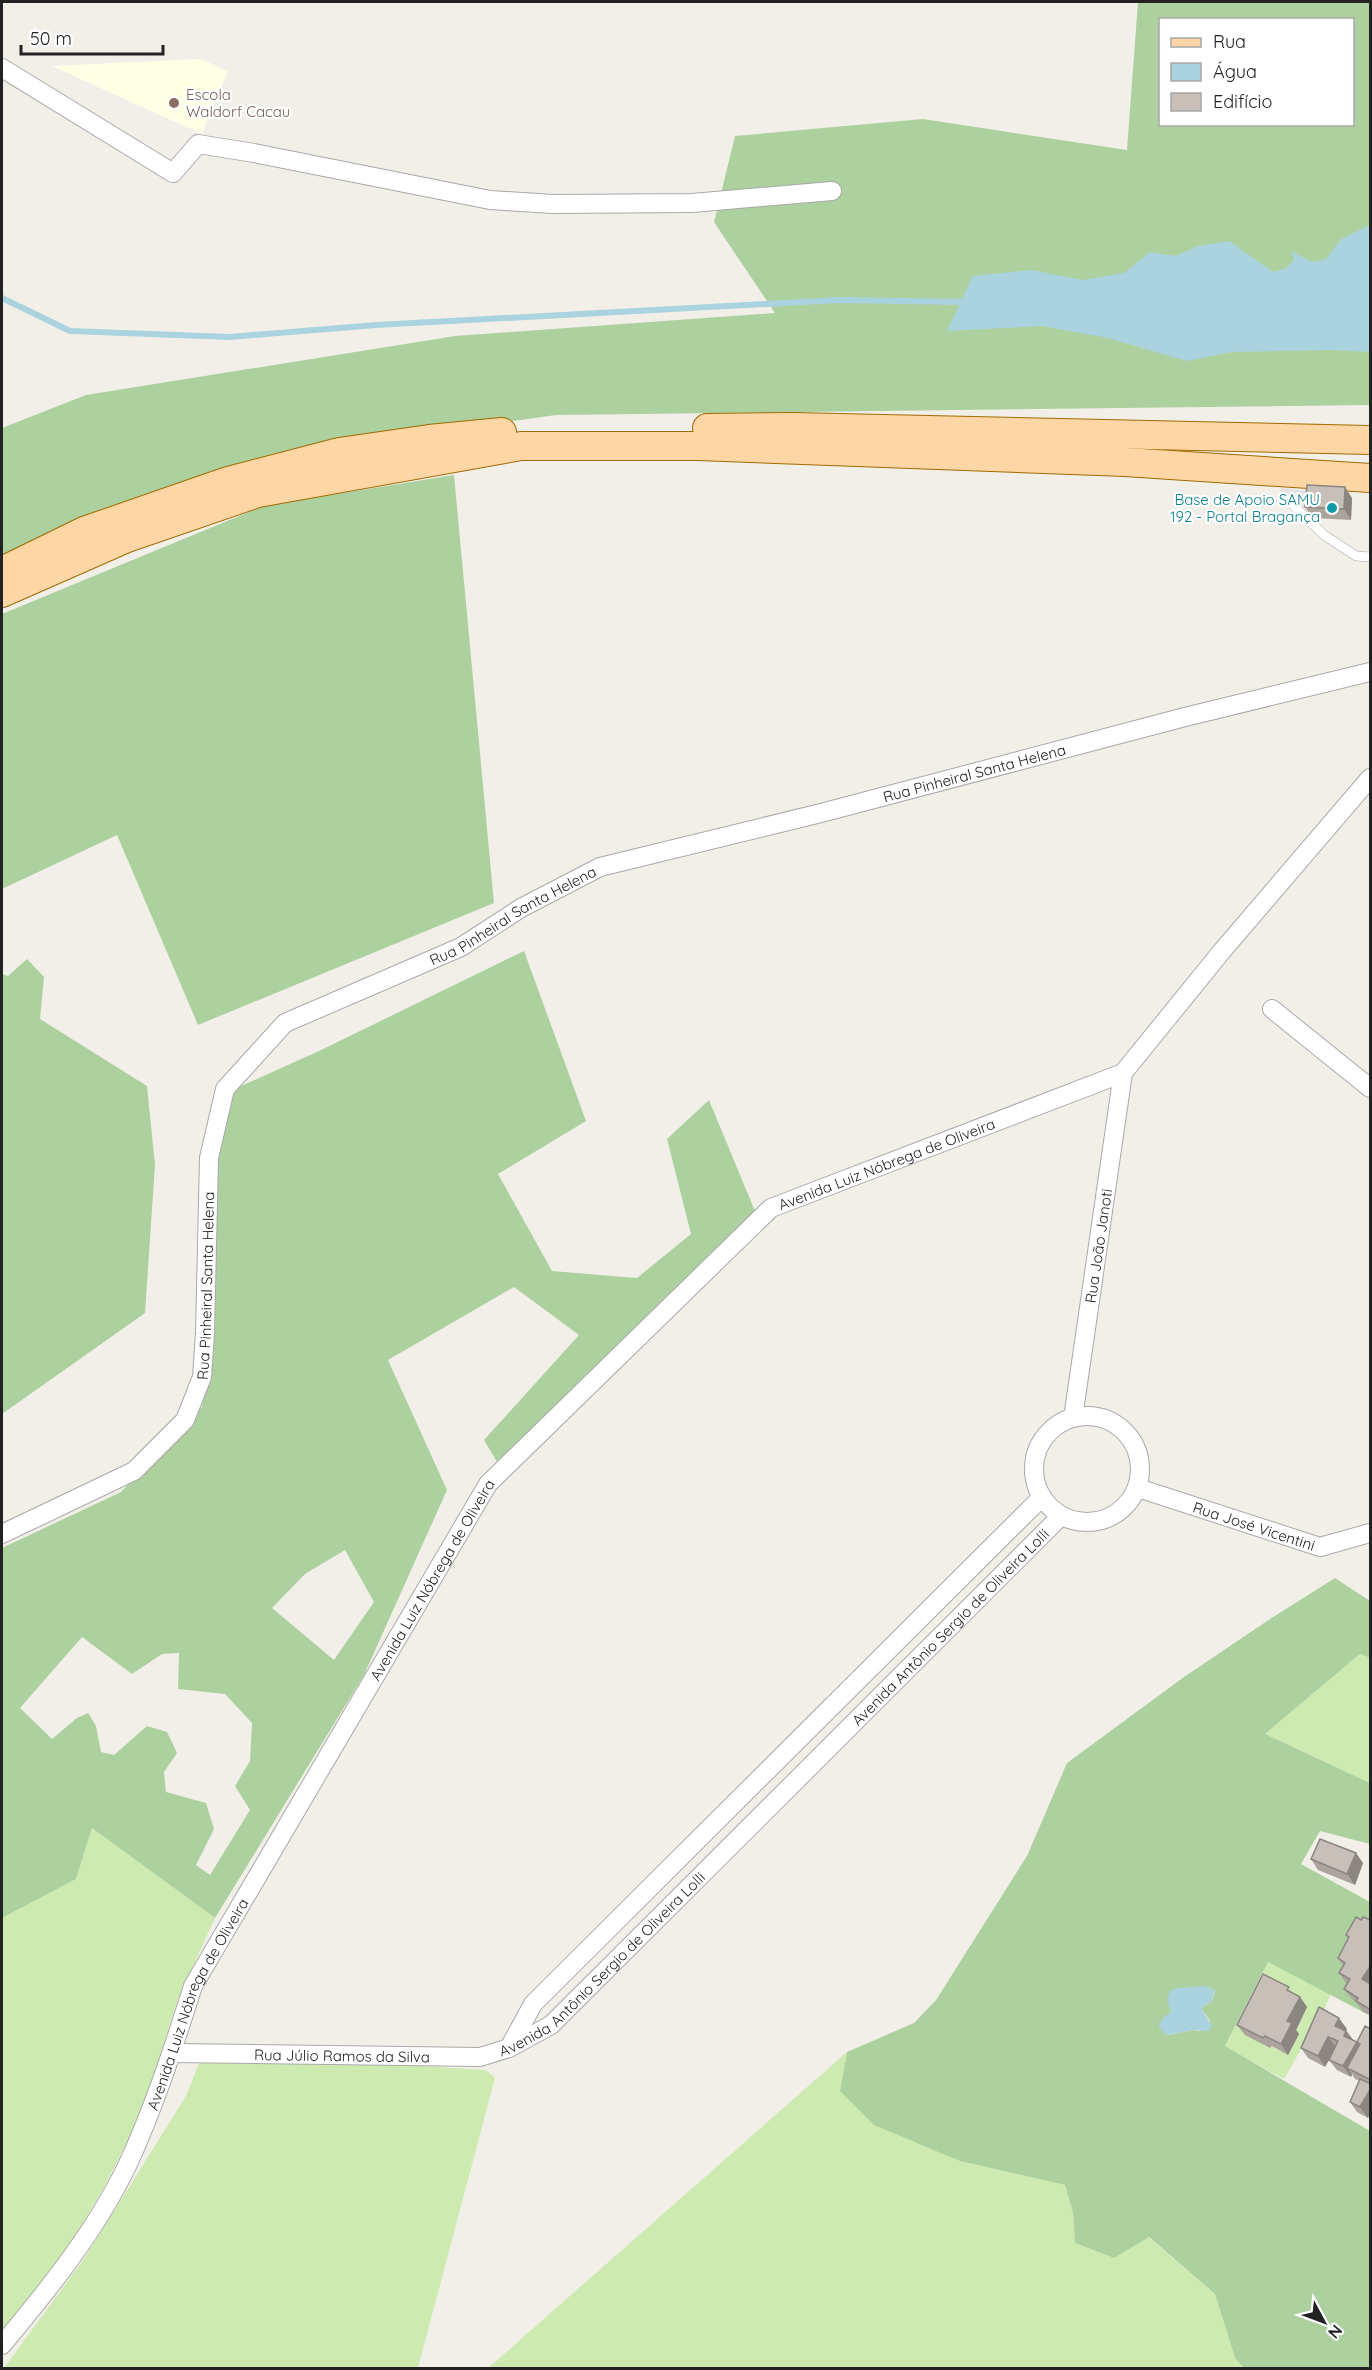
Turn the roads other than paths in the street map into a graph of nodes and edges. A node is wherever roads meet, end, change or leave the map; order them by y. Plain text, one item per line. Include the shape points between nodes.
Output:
1 (2, 68) edge
2 (831, 191) dead end
3 (1371, 440) edge
4 (1371, 478) edge
5 (1293, 506) dead end
6 (1371, 556) edge
7 (2, 571) edge
8 (2, 593) edge
9 (1371, 672) edge
10 (1371, 778) edge
11 (1272, 1009) dead end
12 (1123, 1073) junction
13 (1371, 1088) edge
14 (1073, 1418) junction
15 (1138, 1488) junction
16 (1042, 1497) junction
17 (1061, 1516) junction
18 (1371, 1533) edge
19 (2, 1534) edge
20 (509, 2049) junction
21 (172, 2053) junction
22 (2, 2345) edge

1 - 2 street via 172,172 198,144 490,200 553,204 692,202
3 - 7 main road via 794,427 525,430 440,438 339,452 228,481 84,531
4 - 8 main road via 1125,462 710,446 521,446 258,493 127,538
5 - 6 lane via 1324,535 1356,556
9 - 19 street, Rua Pinheiral Santa Helena via 600,867 521,908 461,947 285,1023 225,1089 209,1158 202,1377 185,1420 134,1471
10 - 12 street
11 - 13 street
12 - 14 street, Rua João Janoti
12 - 21 street, Avenida Luiz Nóbrega de Oliveira via 771,1208 488,1484 193,1986
14 - 15 street via 1090,1415 1121,1427 1139,1455
14 - 16 street via 1045,1436 1036,1452 1033,1470
15 - 17 street via 1114,1516 1097,1522 1078,1522
15 - 18 street, Rua José Vicentini via 1320,1547
16 - 17 street
16 - 20 street, Avenida Antônio Sergio de Oliveira Lolli via 533,2004
17 - 20 street, Avenida Antônio Sergio de Oliveira Lolli via 551,2025
20 - 21 street, Rua Júlio Ramos da Silva via 480,2057
21 - 22 street, Avenida Luiz Nóbrega de Oliveira via 126,2166 92,2226 40,2300

